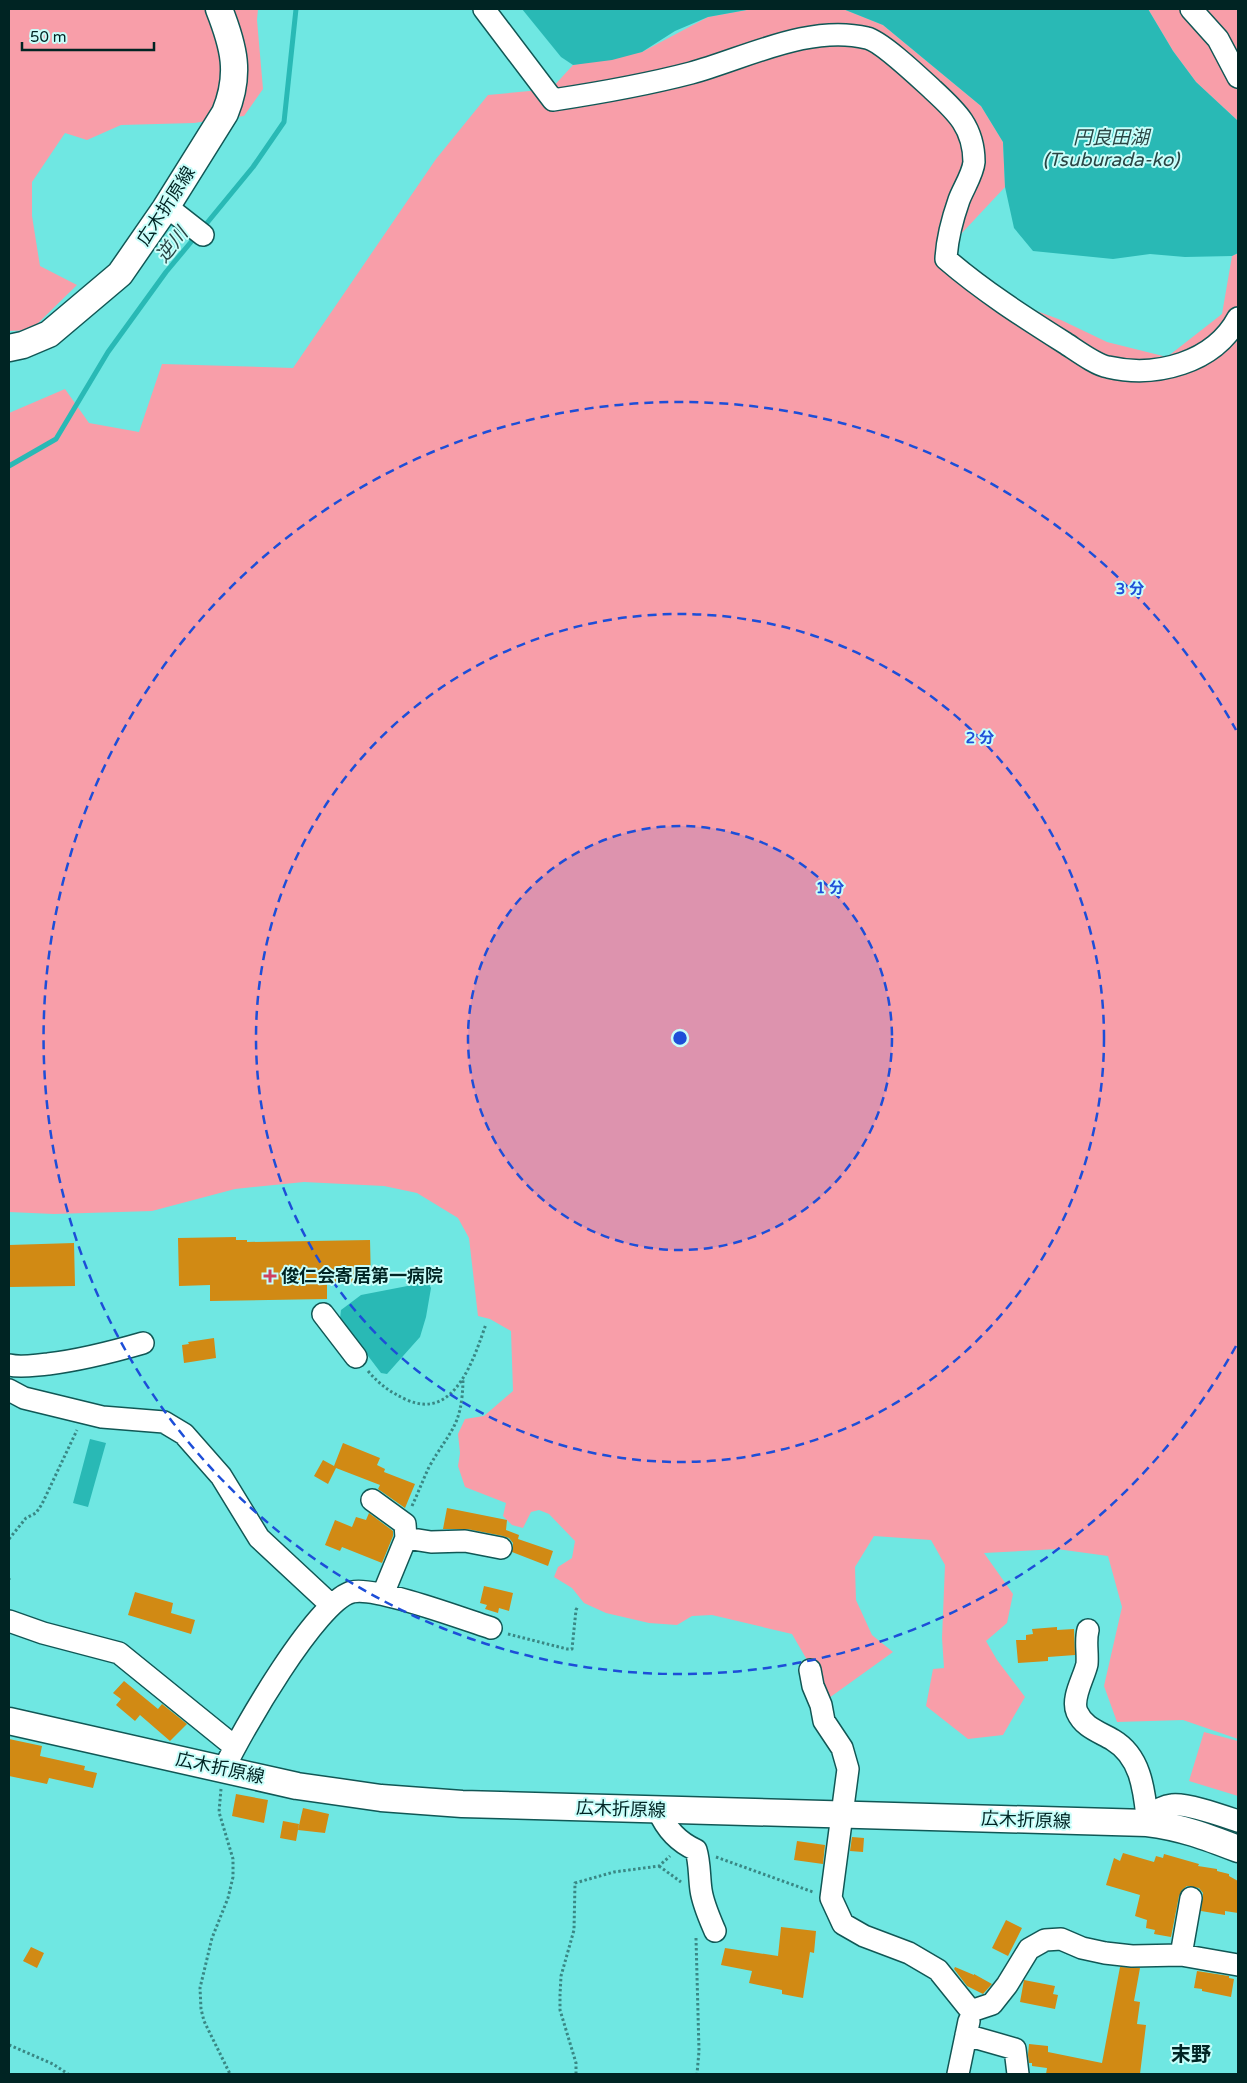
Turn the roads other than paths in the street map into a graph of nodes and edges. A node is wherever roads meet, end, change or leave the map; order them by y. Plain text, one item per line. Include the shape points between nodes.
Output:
1 (218, 9) edge
2 (484, 9) edge
3 (1191, 9) edge
4 (1238, 78) edge
5 (166, 206) junction
6 (203, 235) dead end
7 (1238, 318) edge
8 (9, 348) edge
9 (323, 1314) dead end
10 (143, 1343) dead end
11 (356, 1357) road end
12 (9, 1365) edge
13 (9, 1390) edge
14 (372, 1500) dead end
15 (405, 1531) junction
16 (501, 1548) dead end
17 (383, 1594) junction
18 (331, 1605) junction
19 (9, 1621) edge
20 (491, 1628) road end
21 (1088, 1630) dead end
22 (810, 1670) dead end
23 (9, 1721) edge
24 (230, 1758) junction
25 (658, 1810) junction
26 (841, 1816) junction
27 (1147, 1820) junction
28 (1238, 1821) edge
29 (1238, 1849) edge
30 (1192, 1898) dead end
31 (706, 1932) road end
32 (1181, 1955) junction
33 (1238, 1965) edge
34 (972, 2011) junction
35 (966, 2035) junction
36 (958, 2074) edge
37 (1018, 2074) edge

1 - 5 main road, 広木折原線 via 230,36 235,62 232,96 225,113
2 - 7 street via 553,100 614,91 691,73 778,45 832,33 869,38 958,112 970,132 974,163 947,237 946,259 970,280 1106,367 1140,371 1172,367 1201,357 1231,333
3 - 4 street via 1218,39
5 - 6 street
5 - 8 main road, 広木折原線 via 120,274 49,334
9 - 11 street
10 - 12 street via 68,1361 19,1367
13 - 18 street via 24,1398 102,1417 164,1422 184,1434 220,1476 259,1538
14 - 15 street
15 - 16 street via 431,1542 465,1541
15 - 17 street
17 - 18 street via 351,1592
17 - 20 street
18 - 24 street via 292,1652
19 - 24 street via 120,1653
21 - 27 street via 1086,1666 1077,1698 1077,1711 1086,1725 1115,1741 1130,1754 1140,1773
22 - 26 street via 824,1721 842,1748 848,1769
23 - 24 main road, 広木折原線
24 - 25 main road, 広木折原線 via 297,1786 381,1798
25 - 26 main road, 広木折原線
25 - 31 street via 664,1824 690,1847 700,1861
26 - 27 main road, 広木折原線
26 - 34 street via 831,1898 843,1924 864,1936 909,1953 938,1970
27 - 28 street via 1159,1809 1173,1804
27 - 29 main road, 広木折原線 via 1198,1833
30 - 32 street
32 - 33 street
32 - 34 street via 1132,1956 1082,1948 1061,1939 1045,1940 1029,1949 1008,1985 992,2004
34 - 35 street
35 - 36 street
35 - 37 street via 1015,2049

